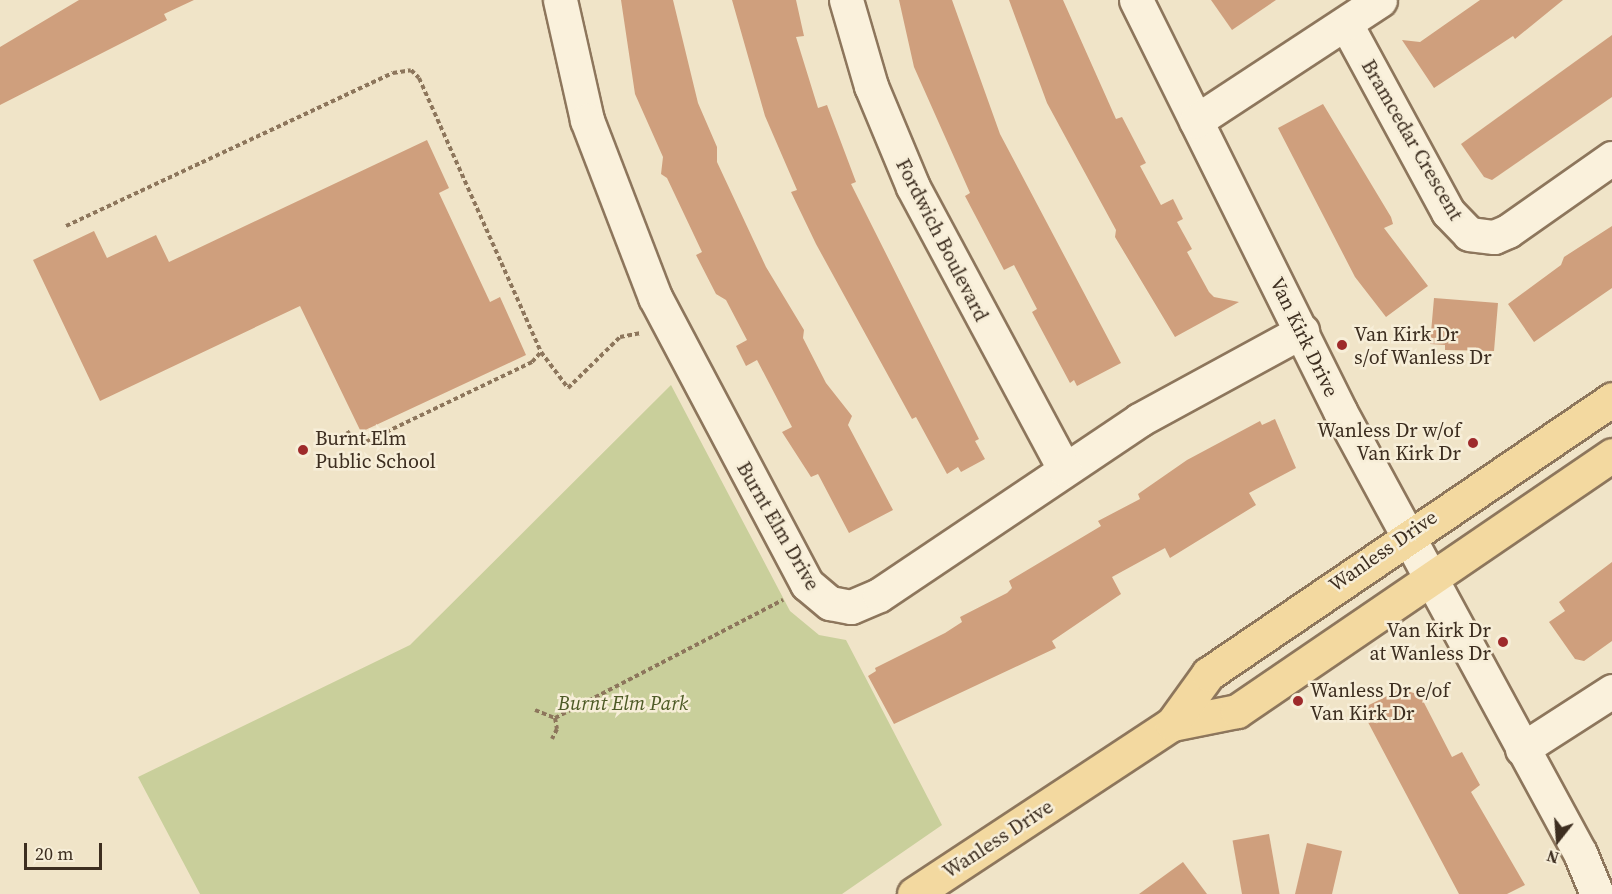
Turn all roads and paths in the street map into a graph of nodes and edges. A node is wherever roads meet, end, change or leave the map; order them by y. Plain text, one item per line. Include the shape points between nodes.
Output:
1 (560, 0) edge
2 (846, 0) edge
3 (1136, 0) edge
4 (1380, 0) edge
5 (1346, 24) junction
6 (1196, 122) junction
7 (1612, 158) edge
8 (66, 226) dead end
9 (1302, 331) junction
10 (646, 335) dead end
11 (541, 352) junction
12 (1612, 399) edge
13 (347, 431) dead end
14 (1612, 454) edge
15 (1064, 469) junction
16 (1406, 536) junction
17 (1429, 579) junction
18 (786, 598) dead end
19 (1612, 691) edge
20 (535, 710) dead end
21 (555, 718) junction
22 (1172, 724) junction
23 (552, 739) dead end
24 (1522, 749) junction
25 (914, 894) edge
26 (1597, 894) edge

1 - 15 street, Burnt Elm Drive via 587,120 642,268 744,467 819,598 841,606 865,602
2 - 15 street, Fordwich Boulevard via 871,86 913,187
3 - 6 street, Van Kirk Drive
4 - 5 street
5 - 6 street
5 - 7 street, Bramcedar Crescent via 1448,212 1469,234 1494,237 1508,231
6 - 9 street, Van Kirk Drive
8 - 11 path via 393,73 411,70 419,78
9 - 15 street, Burnt Elm Drive via 1138,420
9 - 16 street, Van Kirk Drive
10 - 11 path via 631,332 620,337 568,388
11 - 13 path via 532,362 359,445
12 - 16 main road, Wanless Drive
14 - 17 main road, Wanless Drive
16 - 17 street, Van Kirk Drive
16 - 22 main road, Wanless Drive via 1208,674
17 - 22 main road, Wanless Drive via 1237,711
17 - 24 street, Van Kirk Drive
18 - 21 path
19 - 24 street
20 - 21 path
21 - 23 path via 557,729
22 - 25 main road, Wanless Drive
24 - 26 street, Van Kirk Drive via 1580,853

